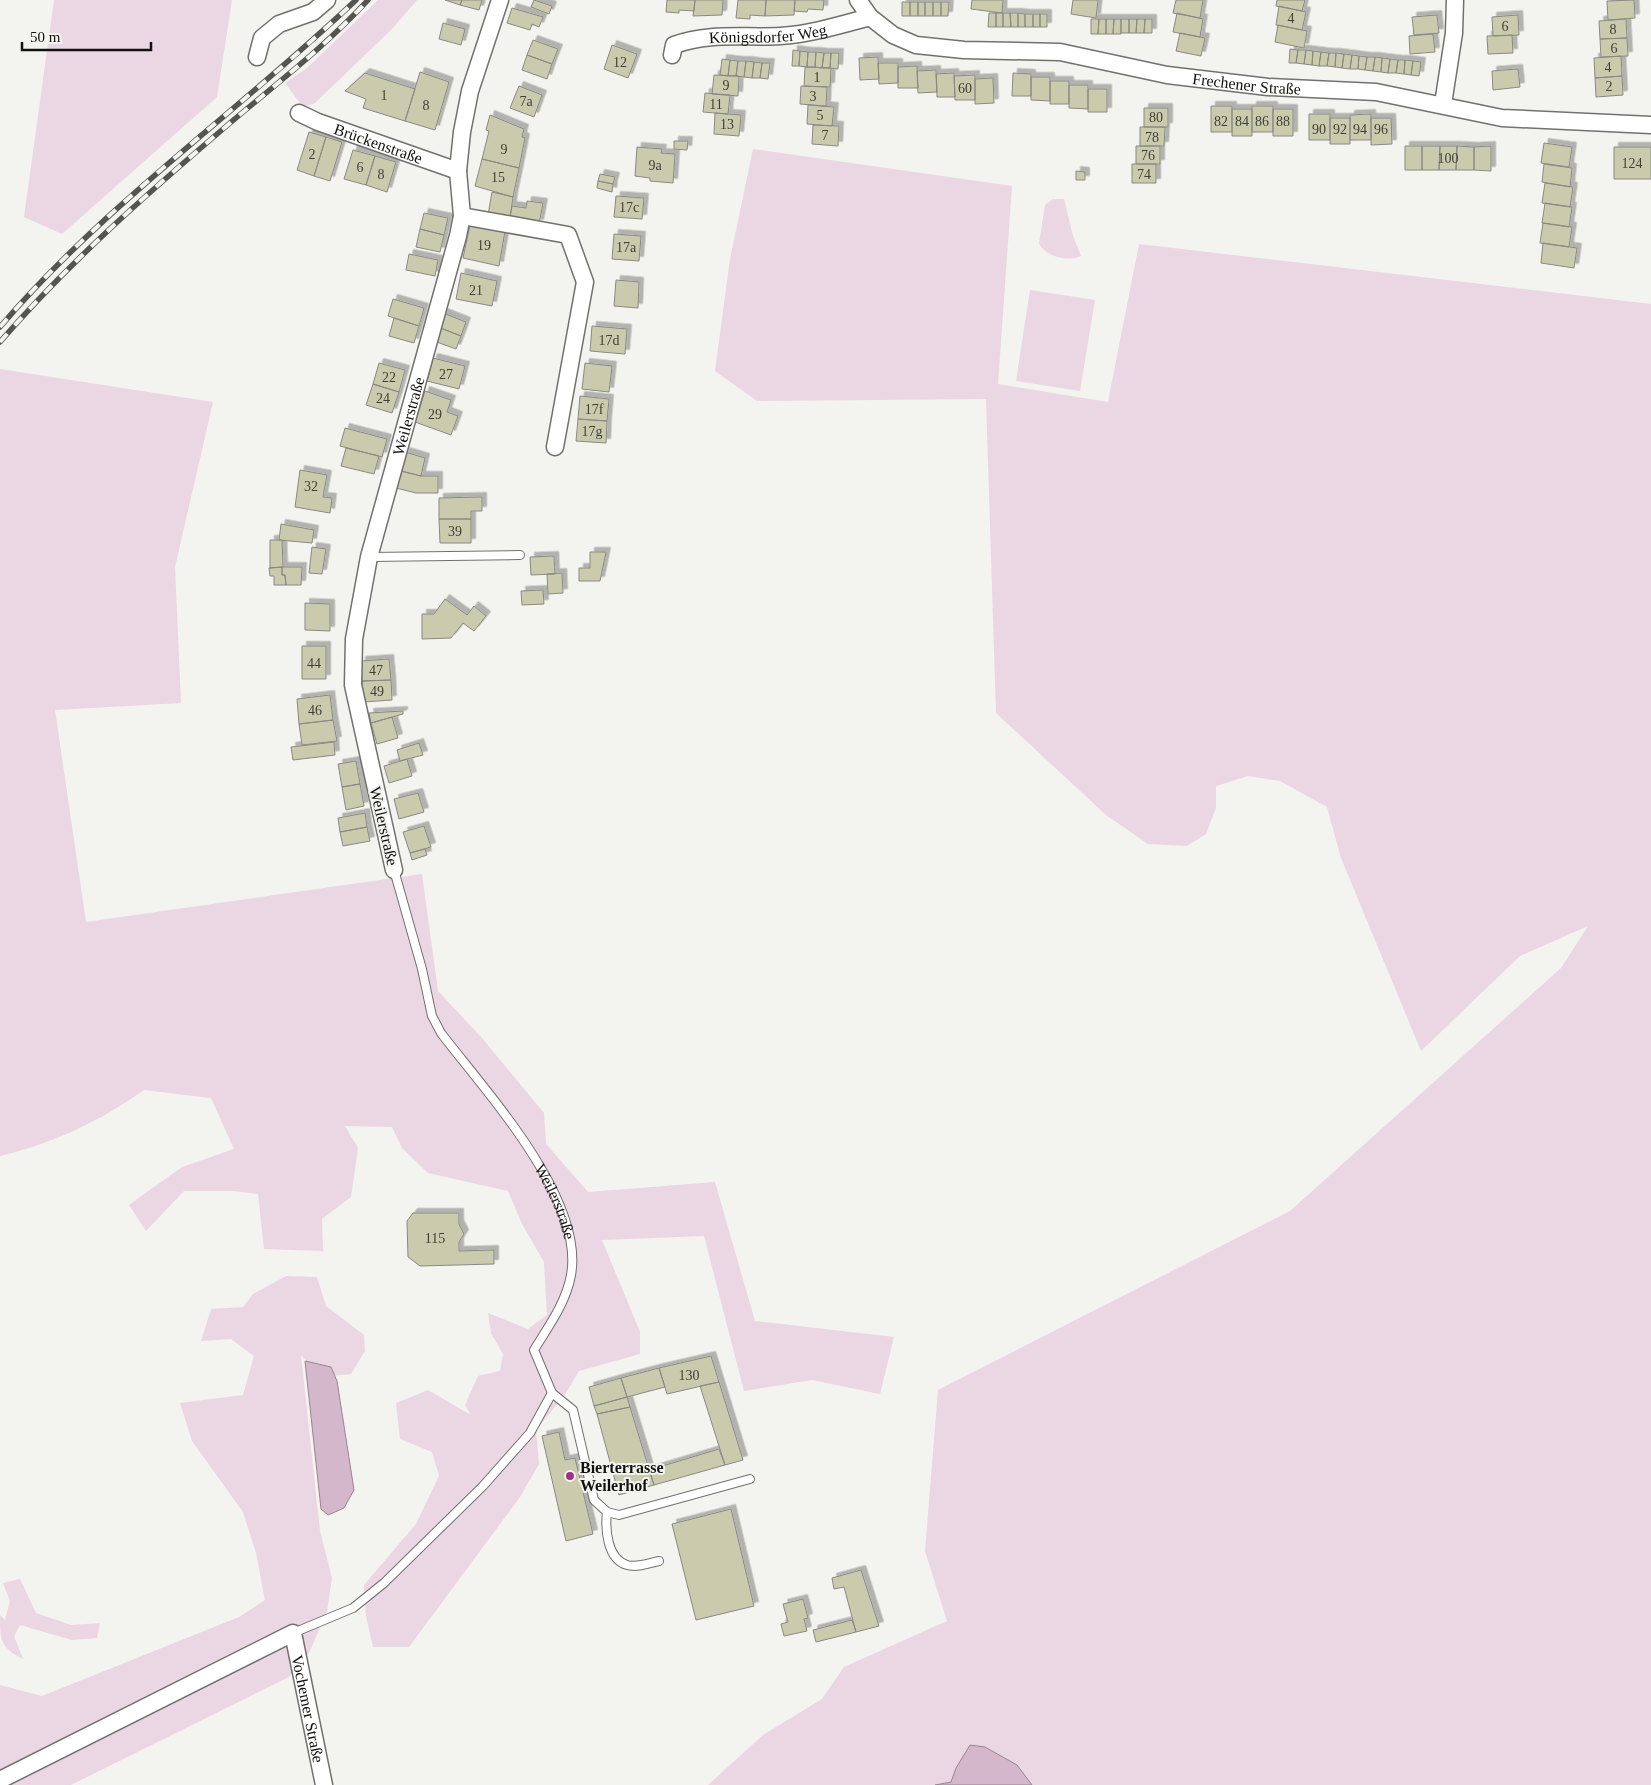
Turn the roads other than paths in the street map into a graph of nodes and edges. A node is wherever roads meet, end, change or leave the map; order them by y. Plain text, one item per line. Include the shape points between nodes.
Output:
1 (327, 0) edge
2 (500, 0) edge
3 (858, 0) edge
4 (1455, 0) edge
5 (870, 17) junction
6 (672, 55) dead end
7 (257, 58) dead end
8 (1443, 104) junction
9 (299, 113) dead end
10 (1651, 125) edge
11 (458, 172) junction
12 (462, 216) junction
13 (555, 447) dead end
14 (520, 555) dead end
15 (368, 557) junction
16 (394, 870) joint
17 (552, 1393) junction
18 (750, 1479) dead end
19 (607, 1512) junction
20 (659, 1561) dead end
21 (293, 1633) junction
22 (0, 1780) edge
23 (324, 1785) edge

1 - 7 street via 313,12 279,24 262,38
2 - 11 street, Weilerstraße via 470,91
3 - 5 street, Frechener Straße
4 - 8 street via 1454,33
5 - 6 street, Königsdorfer Weg via 803,34 706,36 674,45
5 - 8 street, Frechener Straße via 893,35 916,46 1060,52 1167,75 1268,87 1367,91
8 - 10 street, Frechener Straße via 1502,118
9 - 11 street, Brückenstraße
11 - 12 street, Weilerstraße
12 - 13 street via 568,234 585,282
12 - 15 street, Weilerstraße
14 - 15 lane
15 - 16 street, Weilerstraße via 354,639 353,686
16 - 17 lane, Weilerstraße via 432,1016 535,1155 562,1208 570,1237 571,1275 558,1311 534,1350
17 - 19 lane via 573,1410 594,1500
17 - 21 lane via 530,1433 483,1486 384,1583 353,1608
18 - 19 lane via 619,1515
19 - 20 lane via 605,1530 618,1558 626,1565 636,1566
21 - 22 street
21 - 23 street, Vochemer Straße

